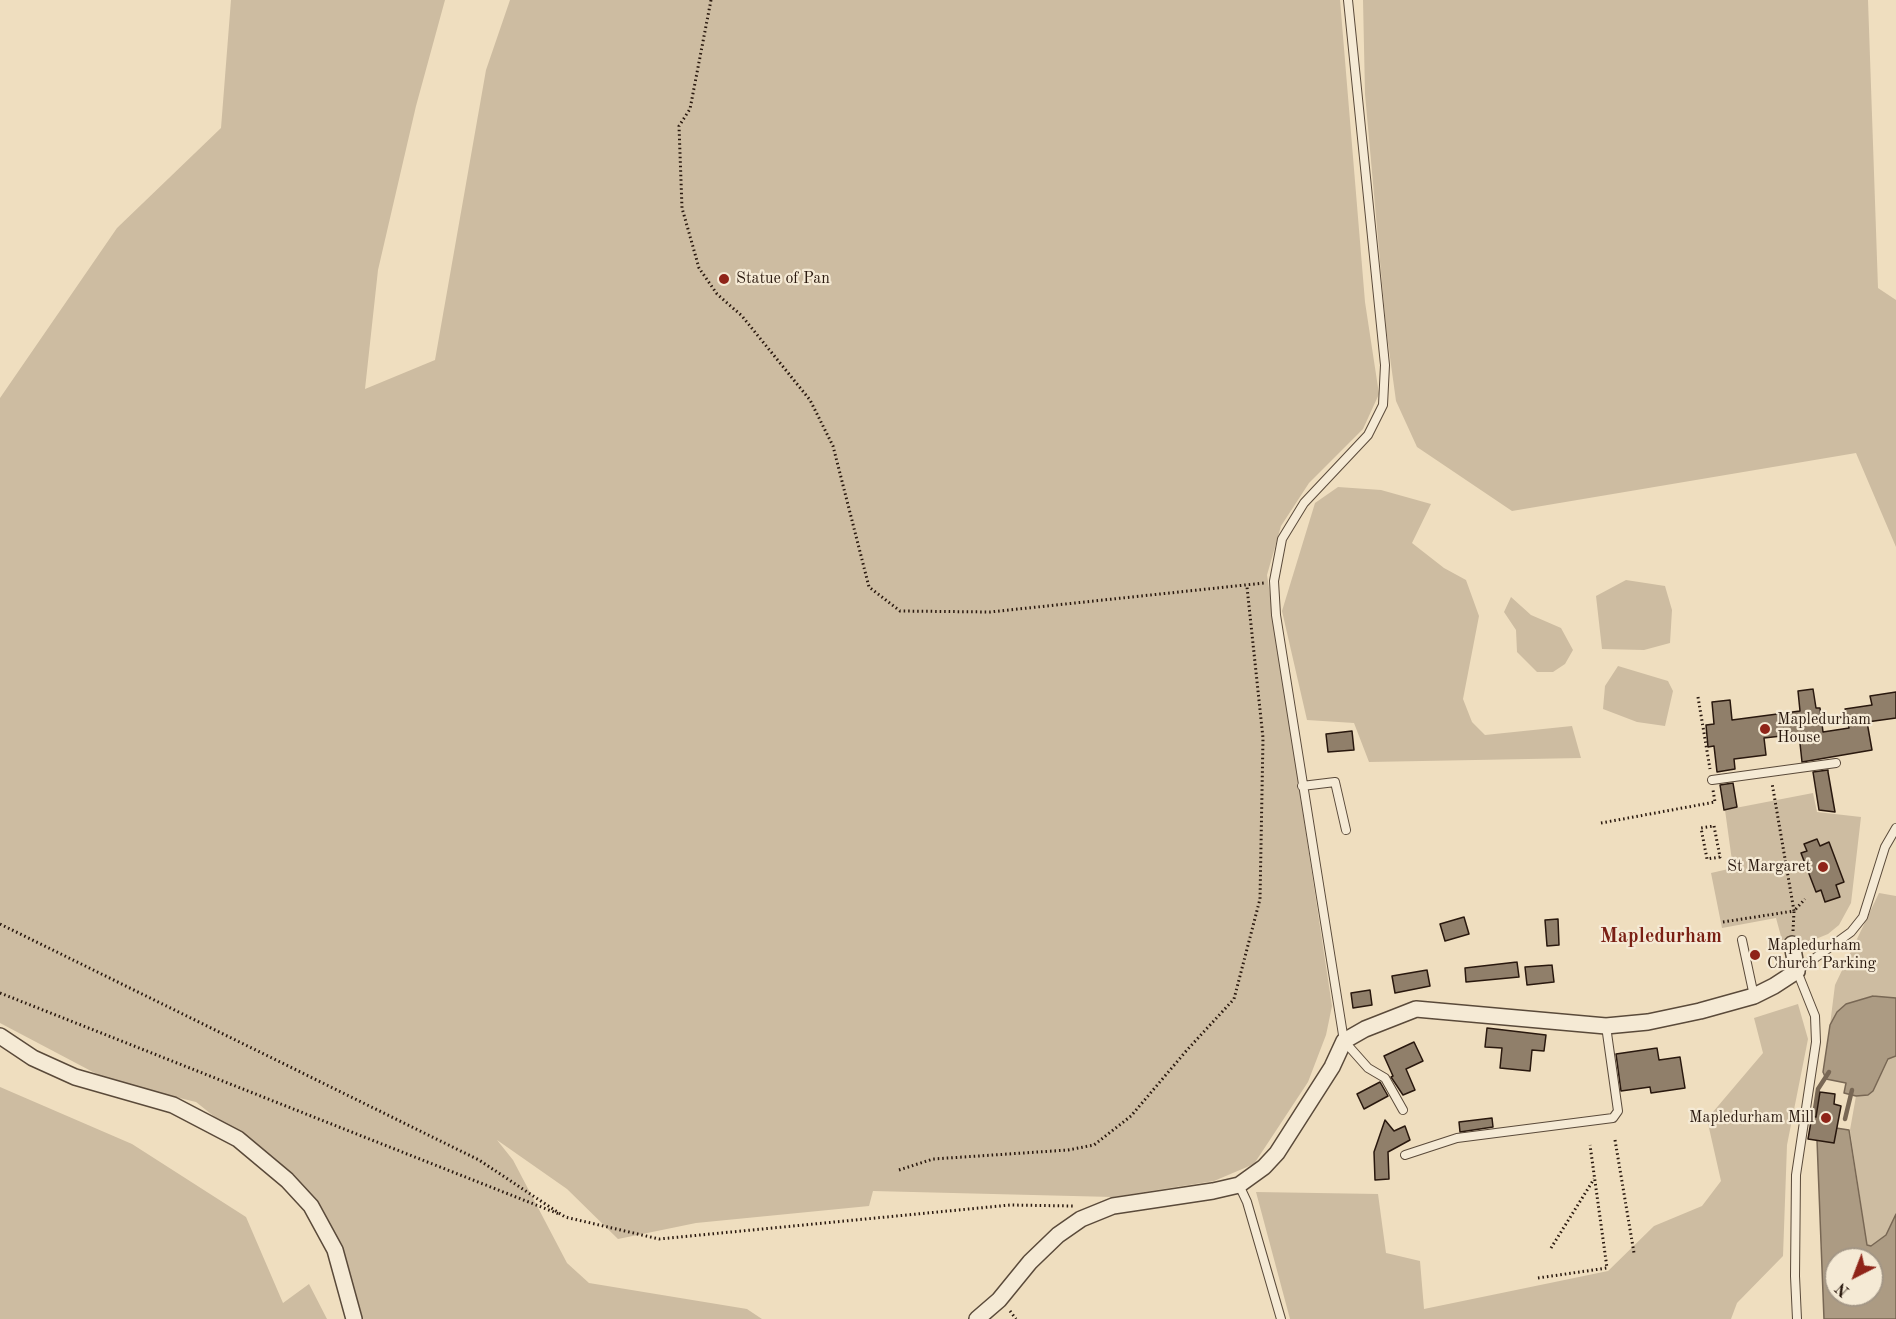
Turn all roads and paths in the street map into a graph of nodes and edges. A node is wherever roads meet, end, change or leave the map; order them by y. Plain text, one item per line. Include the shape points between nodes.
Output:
1 (711, 0) edge
2 (1348, 0) edge
3 (1274, 581) junction
4 (1248, 586) junction
5 (1698, 697) dead end
6 (1836, 763) dead end
7 (1770, 772) junction
8 (1712, 780) junction
9 (1302, 786) junction
10 (1601, 823) dead end
11 (1896, 828) edge
12 (1346, 830) dead end
13 (1707, 859) joint
14 (1805, 898) dead end
15 (1794, 911) junction
16 (1723, 922) dead end
17 (0, 924) edge
18 (1742, 940) dead end
19 (1792, 944) joint
20 (1797, 971) junction
21 (0, 993) edge
22 (1754, 996) junction
23 (1606, 1026) junction
24 (0, 1036) edge
25 (1344, 1041) junction
26 (1403, 1110) dead end
27 (1615, 1140) dead end
28 (1590, 1145) dead end
29 (1405, 1155) dead end
30 (899, 1170) dead end
31 (1594, 1177) junction
32 (1239, 1185) junction
33 (1083, 1206) dead end
34 (565, 1216) junction
35 (1551, 1248) dead end
36 (1634, 1253) dead end
37 (1538, 1278) dead end
38 (354, 1319) edge
39 (977, 1319) edge
40 (1281, 1319) edge
41 (1797, 1319) edge

1 - 4 path via 690,109 679,126 685,218 699,268 810,400 833,446 869,587 900,611 990,612
2 - 3 lane via 1385,365 1383,405 1368,435 1298,512 1282,539
3 - 4 path
3 - 9 lane
4 - 30 path via 1263,738 1260,899 1234,999 1131,1116 1094,1144 1068,1150 933,1159
5 - 8 path
6 - 7 lane
7 - 8 lane
7 - 15 path
8 - 10 path via 1715,802
9 - 12 lane via 1335,782
9 - 25 lane
11 - 20 lane via 1885,847 1863,916 1851,932
13 - 13 path via 1720,857 1714,826 1701,828
14 - 15 path
15 - 16 path
15 - 19 path
17 - 34 path via 479,1160
18 - 22 lane
19 - 20 street
20 - 22 street
20 - 41 lane via 1815,1016 1816,1042 1796,1175
21 - 34 path
22 - 23 street via 1669,1017
23 - 25 street via 1416,1009
23 - 29 lane via 1618,1111 1613,1118 1457,1138
24 - 38 street via 33,1058 75,1077 173,1105 238,1139 311,1206 335,1250
25 - 26 lane via 1368,1068 1385,1078
25 - 32 street via 1332,1068 1277,1154
27 - 36 path
28 - 31 path
31 - 35 path
31 - 37 path via 1607,1268
32 - 39 street via 1113,1206 1081,1219 1058,1235
32 - 40 lane
33 - 34 path via 1010,1204 659,1239

